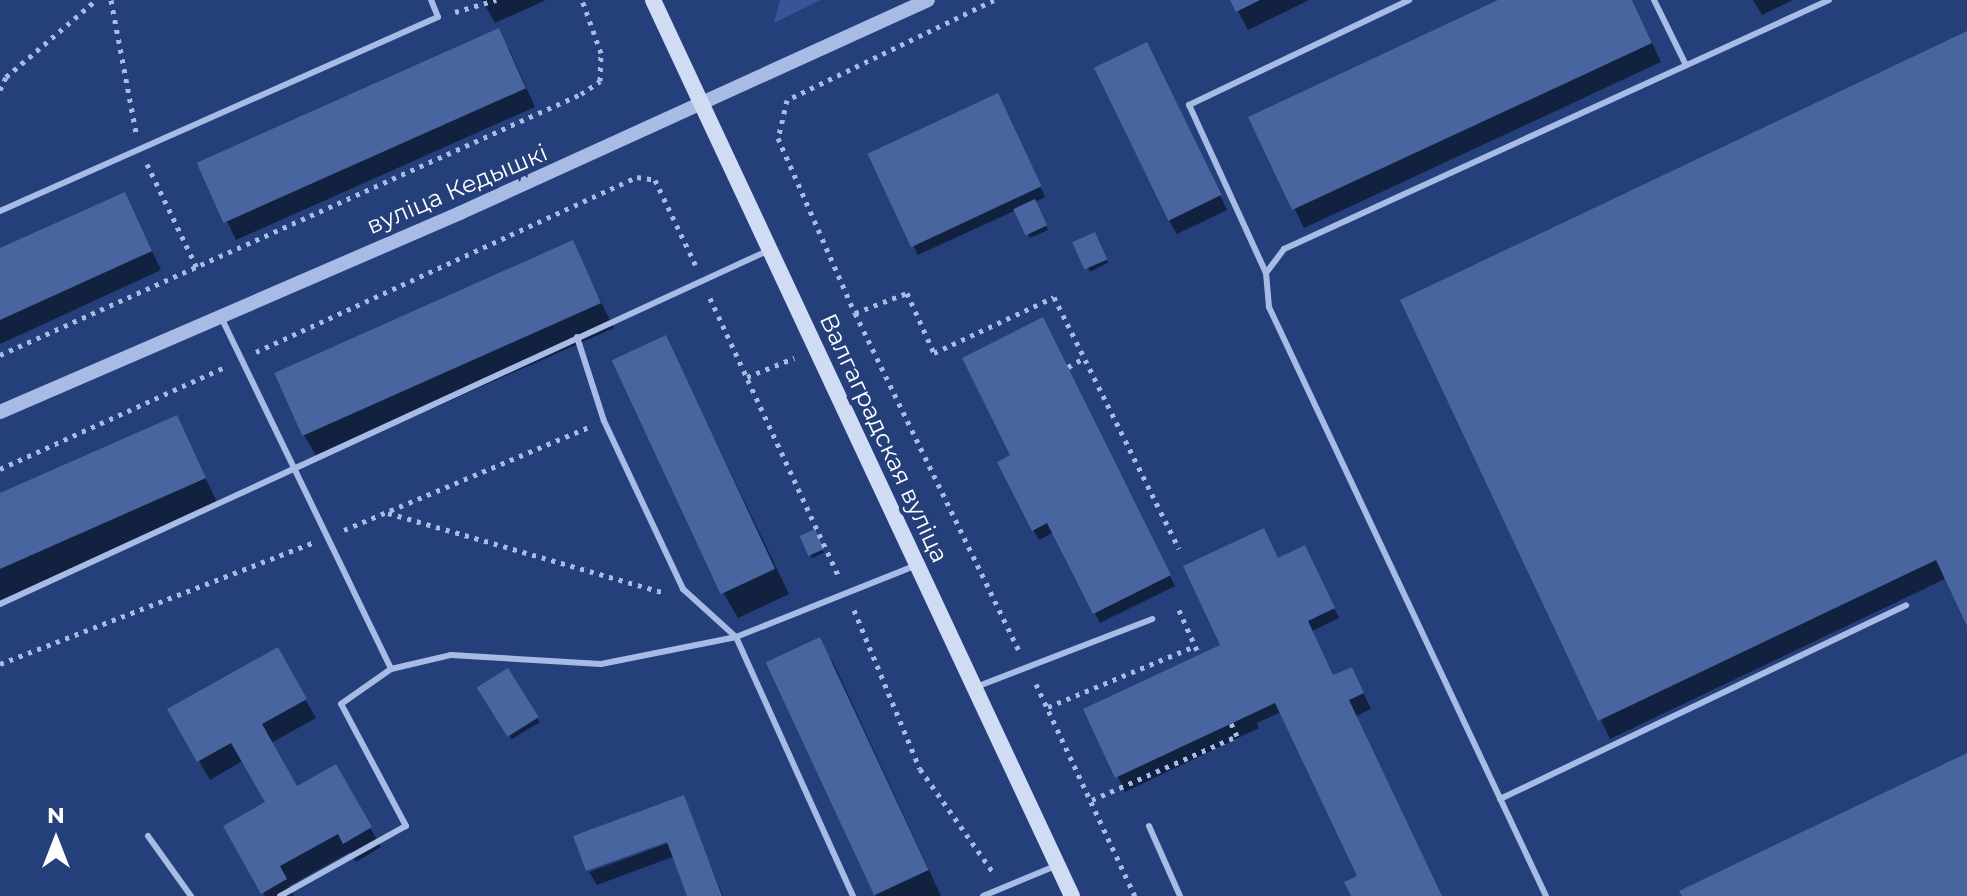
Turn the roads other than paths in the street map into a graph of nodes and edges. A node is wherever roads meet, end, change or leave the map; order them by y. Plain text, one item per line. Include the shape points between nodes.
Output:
1 (431, 0) edge
2 (653, 0) edge
3 (928, 0) edge
4 (1409, 0) edge
5 (1654, 0) edge
6 (1829, 0) edge
7 (1686, 65) junction
8 (703, 104) junction
9 (0, 211) edge
10 (771, 250) junction
11 (1266, 273) junction
12 (220, 313) junction
13 (577, 337) junction
14 (0, 412) edge
15 (295, 469) junction
16 (917, 565) junction
17 (0, 604) edge
18 (1906, 605) dead end
19 (1152, 619) dead end
20 (736, 637) junction
21 (391, 669) junction
22 (976, 687) junction
23 (1500, 799) junction
24 (1149, 826) dead end
25 (148, 836) dead end
26 (1058, 865) junction
27 (191, 896) edge
28 (280, 896) edge
29 (853, 896) edge
30 (983, 896) edge
31 (1072, 896) edge
32 (1180, 896) edge
33 (1546, 896) edge

1 - 9 lane via 438,17
2 - 8 main road, Валгаградская вуліца
3 - 8 street, вуліца Кедышкі
4 - 11 lane via 1189,105
5 - 7 lane
6 - 7 lane
7 - 11 lane via 1284,249
8 - 10 main road, Валгаградская вуліца
8 - 12 street, вуліца Кедышкі
10 - 13 lane
10 - 16 main road, Валгаградская вуліца
11 - 23 lane via 1269,307
12 - 14 street, вуліца Кедышкі
12 - 15 lane
13 - 15 lane
13 - 20 lane via 604,421 683,589
15 - 17 lane
15 - 21 lane
16 - 20 lane
16 - 22 main road, Валгаградская вуліца
18 - 23 lane
19 - 22 lane
20 - 21 lane via 601,664 451,655
20 - 29 lane
21 - 28 lane via 341,704 406,826
22 - 26 main road, Валгаградская вуліца
23 - 33 lane
24 - 32 lane
25 - 27 lane
26 - 30 lane
26 - 31 main road, Валгаградская вуліца

